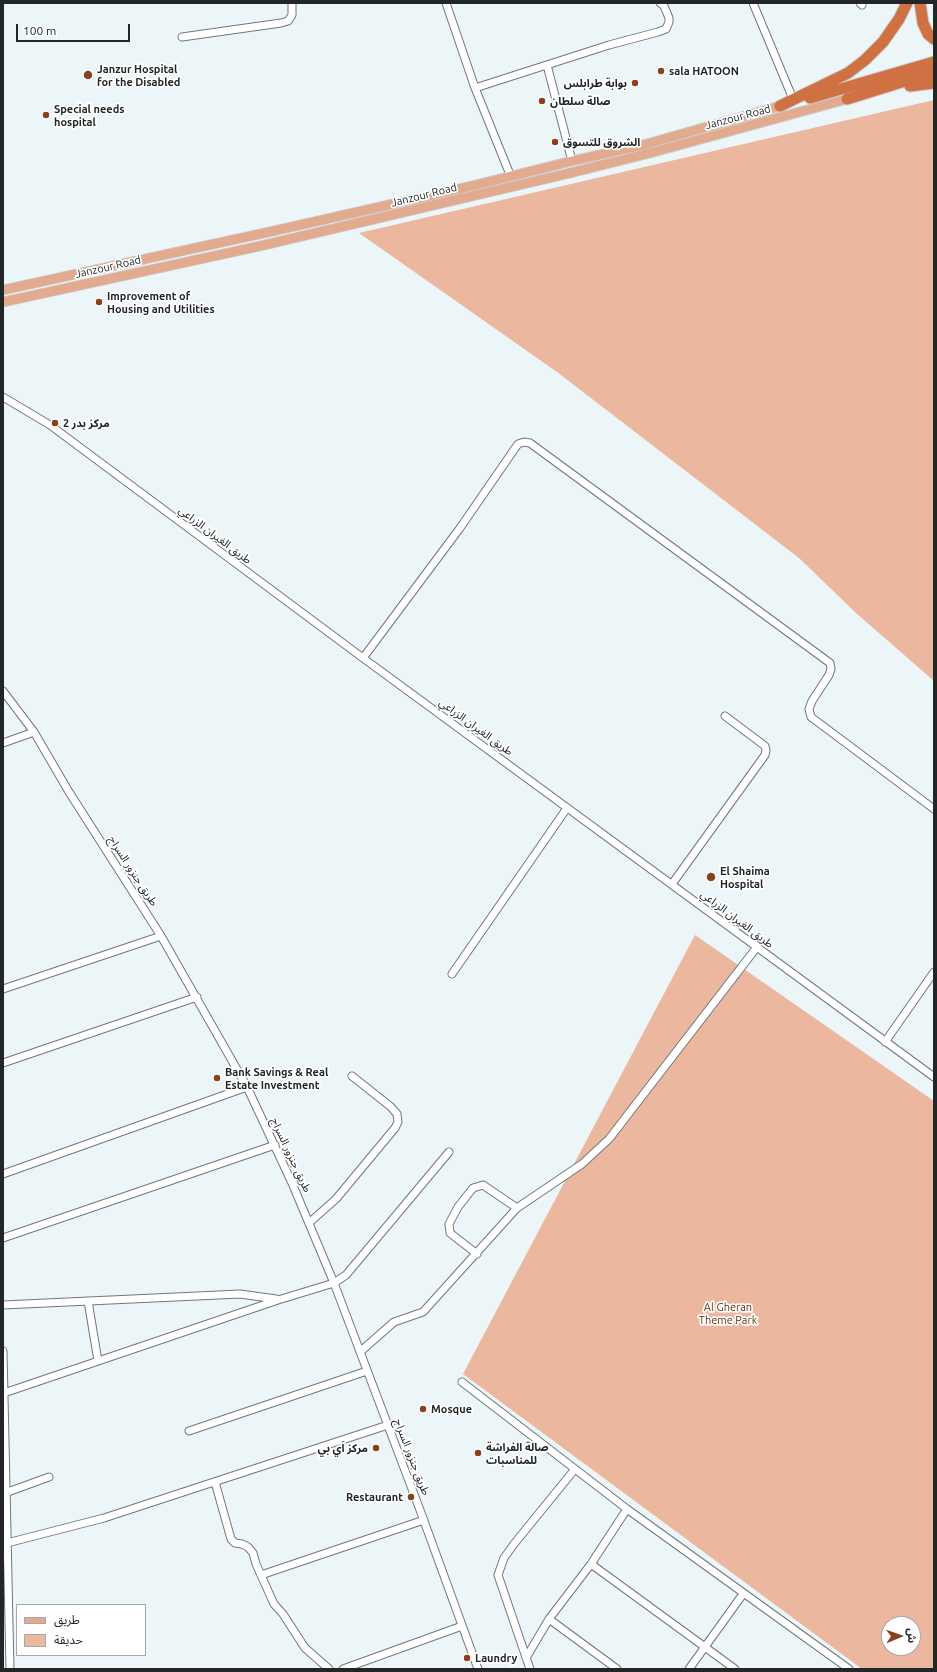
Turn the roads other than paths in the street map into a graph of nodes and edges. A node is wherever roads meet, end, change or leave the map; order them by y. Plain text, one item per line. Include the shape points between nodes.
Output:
1 (292, 3) edge
2 (446, 3) edge
3 (660, 3) edge
4 (753, 3) edge
5 (908, 3) edge
6 (920, 3) edge
7 (182, 37) dead end
8 (934, 39) edge
9 (934, 62) edge
10 (547, 65) junction
11 (934, 72) edge
12 (934, 83) edge
13 (475, 88) junction
14 (793, 99) junction
15 (847, 99) junction
16 (780, 106) junction
17 (572, 161) junction
18 (511, 177) junction
19 (3, 286) edge
20 (14, 288) junction
21 (3, 290) edge
22 (3, 302) edge
23 (3, 397) edge
24 (363, 658) junction
25 (3, 690) edge
26 (725, 716) dead end
27 (34, 732) junction
28 (3, 743) edge
29 (567, 808) junction
30 (934, 809) edge
31 (672, 884) junction
32 (161, 936) junction
33 (757, 947) junction
34 (934, 972) edge
35 (452, 974) dead end
36 (3, 989) edge
37 (197, 997) junction
38 (885, 1042) junction
39 (3, 1063) edge
40 (352, 1076) dead end
41 (934, 1077) edge
42 (247, 1087) junction
43 (275, 1145) junction
44 (449, 1152) dead end
45 (3, 1174) edge
46 (517, 1208) junction
47 (310, 1222) junction
48 (3, 1238) edge
49 (477, 1254) junction
50 (334, 1283) junction
51 (278, 1300) junction
52 (88, 1301) junction
53 (3, 1305) edge
54 (3, 1351) edge
55 (361, 1351) junction
56 (98, 1361) junction
57 (367, 1371) junction
58 (462, 1382) dead end
59 (4, 1393) edge
60 (388, 1426) junction
61 (188, 1431) dead end
62 (575, 1469) junction
63 (49, 1477) dead end
64 (215, 1482) junction
65 (5, 1493) junction
66 (627, 1509) junction
67 (424, 1520) junction
68 (7, 1543) junction
69 (591, 1564) junction
70 (261, 1575) junction
71 (743, 1594) junction
72 (549, 1620) junction
73 (462, 1626) junction
74 (706, 1647) junction
75 (526, 1658) junction
76 (10, 1669) edge
77 (329, 1669) edge
78 (343, 1669) edge
79 (478, 1669) edge
80 (530, 1669) edge
81 (617, 1669) edge
82 (689, 1669) edge
83 (735, 1669) edge
84 (849, 1669) edge

1 - 7 street via 292,15 288,21 282,23
2 - 13 street
3 - 10 street via 669,18 666,29
4 - 14 street
5 - 14 highway via 883,42 865,60 848,73
6 - 8 highway via 923,23 928,34
9 - 16 highway
10 - 13 street
10 - 17 street
11 - 15 highway
12 - 15 highway
13 - 18 street
14 - 16 highway
15 - 22 main road, Janzour Road via 570,173 260,246
16 - 17 main road, Janzour Road via 647,144
17 - 18 main road, Janzour Road
18 - 20 main road, Janzour Road
19 - 20 main road
20 - 21 main road, Janzour Road
23 - 24 street, طريق الغيران الزراعي via 50,425
24 - 29 street, طريق الغيران الزراعي
24 - 30 street via 460,528 518,444 530,443 830,664 829,675 809,709 811,717
25 - 27 street, طريق جنزور السراج
26 - 31 street via 764,746 765,755
27 - 28 street
27 - 32 street, طريق جنزور السراج
29 - 31 street, طريق الغيران الزراعي
29 - 35 street
31 - 33 street, طريق الغيران الزراعي
32 - 36 street
32 - 37 street, طريق جنزور السراج
33 - 38 street, طريق الغيران الزراعي
33 - 46 street via 610,1139 582,1164
34 - 38 street
37 - 39 street
37 - 42 street, طريق جنزور السراج
38 - 41 street, طريق الغيران الزراعي
40 - 47 street via 392,1107 397,1114 398,1122 336,1199
42 - 43 street, طريق جنزور السراج
42 - 45 street
43 - 47 street, طريق جنزور السراج
43 - 48 street
44 - 50 street via 346,1275
46 - 49 street
46 - 49 street via 483,1185 473,1188 448,1224 450,1233
47 - 50 street, طريق جنزور السراج
49 - 55 street via 423,1312 394,1322
50 - 51 street
50 - 55 street, طريق جنزور السراج
51 - 52 street via 240,1294
51 - 56 street
52 - 53 street
52 - 56 street
54 - 59 street
55 - 57 street, طريق جنزور السراج
56 - 59 street
57 - 60 street, طريق جنزور السراج
57 - 61 street
58 - 62 street
59 - 65 street
60 - 64 street
60 - 67 street, طريق جنزور السراج
62 - 66 street
62 - 75 street via 514,1544 500,1566 498,1575
63 - 65 street
64 - 68 street via 104,1518
64 - 70 street via 231,1539 248,1547
65 - 68 street
66 - 69 street
66 - 71 street
67 - 70 street
67 - 73 street, طريق جنزور السراج
68 - 76 street
69 - 72 street
69 - 74 street
70 - 77 street via 274,1604 305,1648
71 - 74 street
71 - 84 street
72 - 75 street
72 - 81 street
73 - 78 street
73 - 79 street, طريق جنزور السراج
74 - 82 street
74 - 83 street
75 - 80 street

